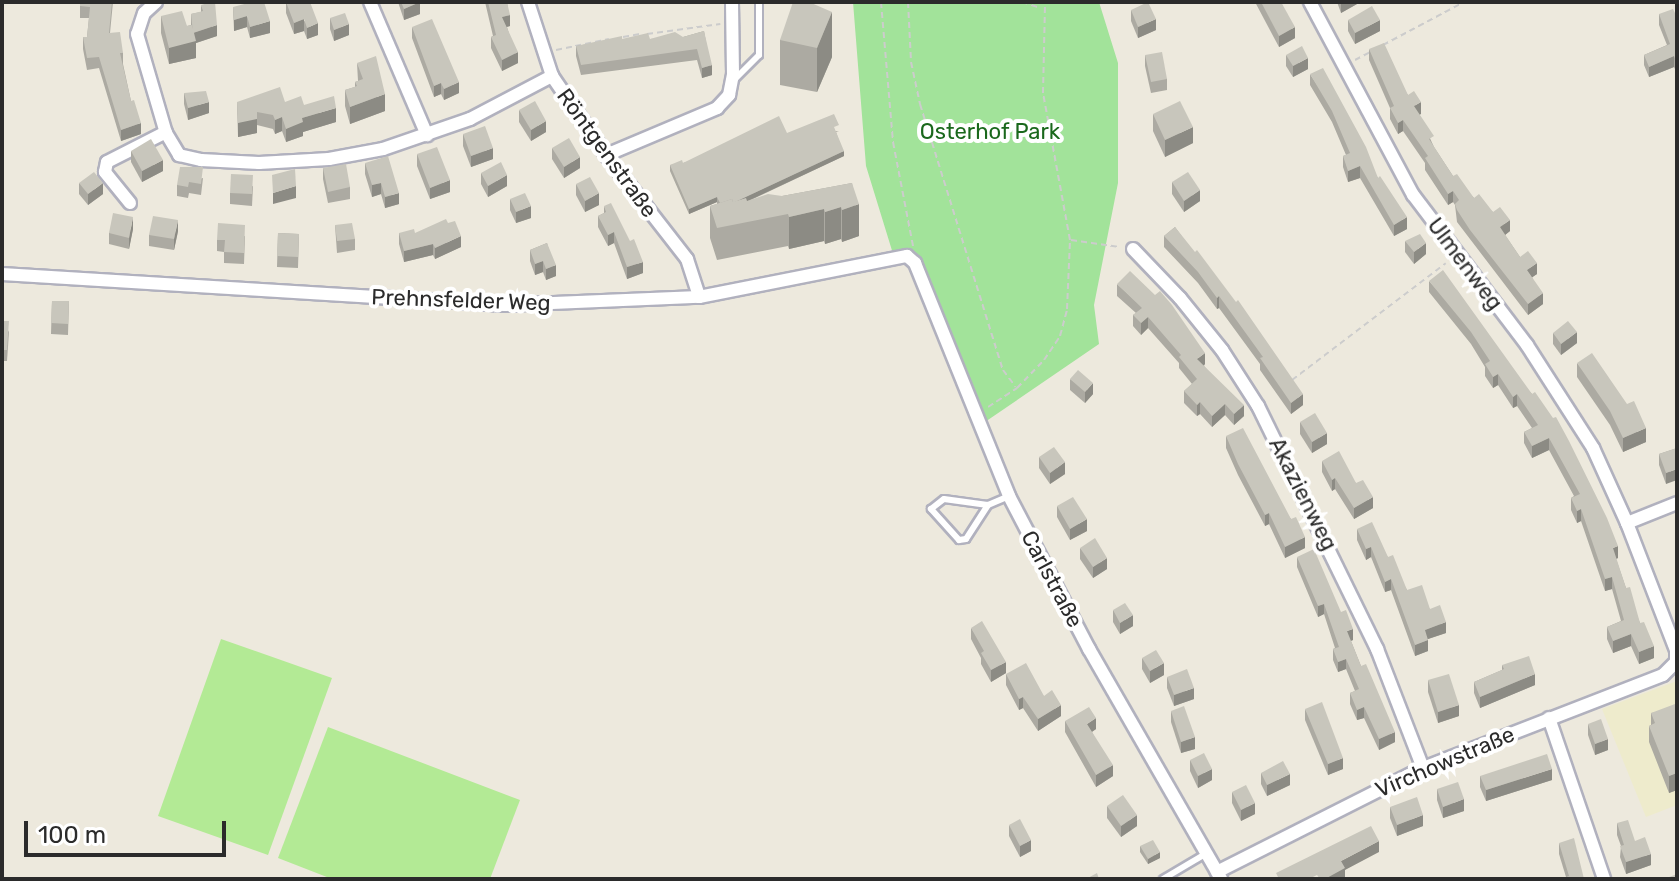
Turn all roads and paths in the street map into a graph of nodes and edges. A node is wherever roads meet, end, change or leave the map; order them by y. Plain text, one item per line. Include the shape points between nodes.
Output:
1 (156, 2) edge
2 (370, 2) edge
3 (528, 2) edge
4 (732, 2) edge
5 (759, 2) edge
6 (881, 2) edge
7 (908, 2) edge
8 (1022, 2) edge
9 (1045, 2) edge
10 (1310, 2) edge
11 (1464, 2) edge
12 (1042, 8) junction
13 (732, 22) junction
14 (1384, 45) edge
15 (1370, 52) edge
16 (543, 53) junction
17 (1343, 66) junction
18 (552, 76) junction
19 (732, 82) junction
20 (166, 132) junction
21 (427, 135) junction
22 (606, 155) junction
23 (130, 203) dead end
24 (1070, 240) junction
25 (1133, 249) joint
26 (1457, 255) junction
27 (915, 263) junction
28 (2, 274) edge
29 (699, 297) junction
30 (1283, 387) edge
31 (1017, 388) junction
32 (976, 413) junction
33 (1009, 496) junction
34 (1677, 503) edge
35 (988, 505) junction
36 (1627, 523) junction
37 (1676, 662) edge
38 (1549, 718) junction
39 (1423, 768) junction
40 (1207, 853) junction
41 (1219, 876) edge
42 (1163, 879) edge
43 (1604, 879) edge

1 - 20 street via 144,13 137,34
2 - 21 street
3 - 16 street, Röntgenstraße
4 - 13 street
5 - 19 lane via 759,55
6 - 27 path via 893,142
7 - 31 path via 911,62 920,104 1003,370
8 - 12 path
9 - 12 path
10 - 17 street, Ulmenweg
11 - 14 path
12 - 24 path via 1043,93
13 - 16 path
13 - 19 street
15 - 17 path
16 - 18 street, Röntgenstraße
17 - 26 street, Ulmenweg via 1413,195
18 - 21 street
18 - 22 street, Röntgenstraße
19 - 22 street via 717,108
20 - 21 street via 179,155 259,163 329,159
20 - 23 street via 107,162 105,172
22 - 29 street, Röntgenstraße via 687,259
24 - 25 path
24 - 31 path via 1067,309 1060,336
25 - 39 street, Akazienweg via 1222,350 1258,406 1377,649
26 - 30 path
26 - 36 street, Ulmenweg via 1562,395
27 - 29 street, Prehnsfelder Weg via 907,256 894,257
27 - 32 street, Carlstraße
28 - 29 street, Prehnsfelder Weg via 505,305
31 - 32 path
32 - 33 street, Carlstraße
33 - 35 lane
33 - 40 street, Carlstraße via 1089,649
34 - 36 street
35 - 35 lane via 944,499 931,509 959,540 966,539
36 - 37 street, Ulmenweg
37 - 38 street, Virchowstraße via 1663,675
38 - 39 street, Virchowstraße
38 - 43 street
39 - 41 street, Virchowstraße
40 - 41 street, Carlstraße
40 - 42 lane

